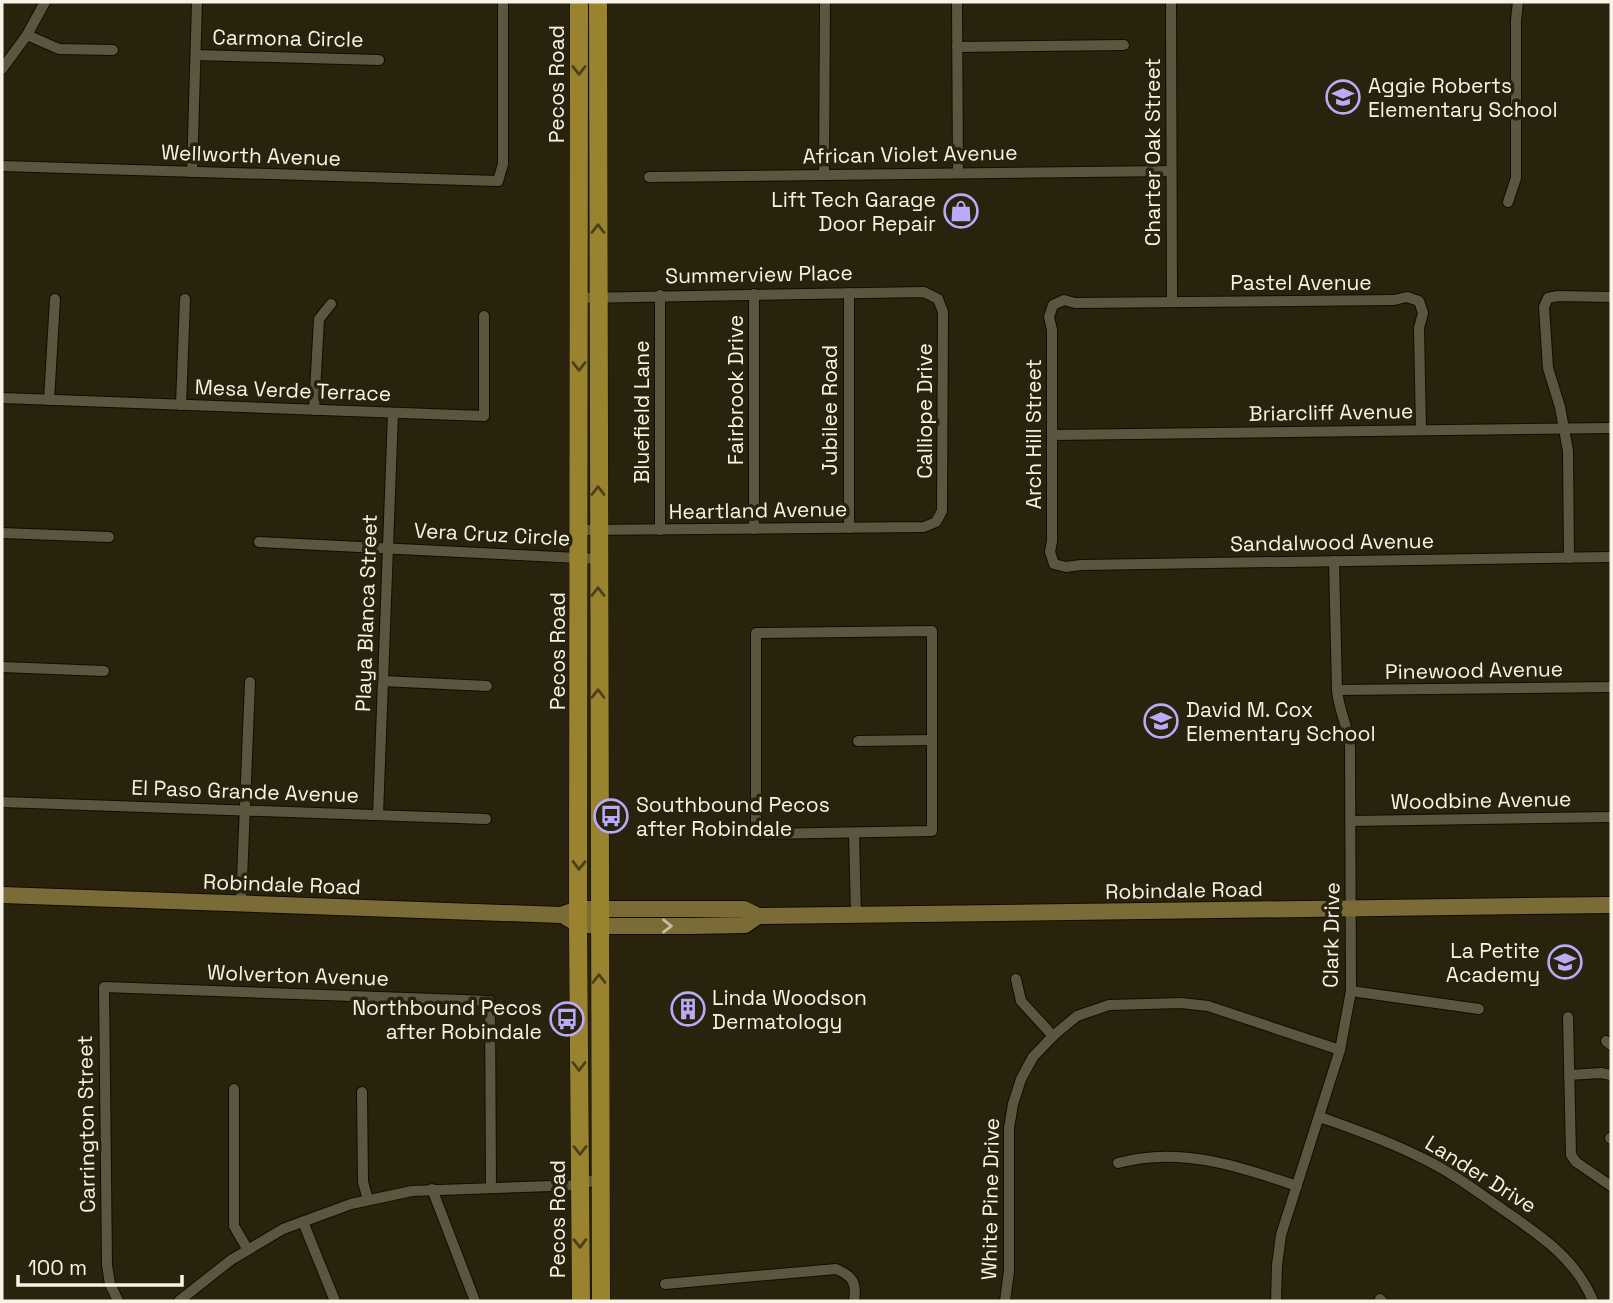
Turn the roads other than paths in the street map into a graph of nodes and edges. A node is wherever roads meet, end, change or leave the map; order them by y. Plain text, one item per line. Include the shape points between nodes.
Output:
1 (45, 2) edge
2 (197, 2) edge
3 (503, 2) edge
4 (579, 2) edge
5 (598, 2) edge
6 (825, 2) edge
7 (957, 2) edge
8 (1171, 2) edge
9 (1518, 2) edge
10 (27, 35) junction
11 (1124, 45) dead end
12 (957, 47) junction
13 (113, 50) dead end
14 (196, 55) junction
15 (379, 60) dead end
16 (2, 69) edge
17 (2, 166) edge
18 (1171, 171) junction
19 (192, 172) junction
20 (958, 173) junction
21 (824, 174) junction
22 (649, 177) dead end
23 (1508, 202) dead end
24 (849, 293) junction
25 (754, 294) junction
26 (660, 295) junction
27 (598, 297) junction
28 (1611, 297) edge
29 (579, 298) junction
30 (55, 299) dead end
31 (185, 299) dead end
32 (938, 299) joint
33 (1172, 302) junction
34 (331, 304) dead end
35 (1053, 306) joint
36 (484, 316) dead end
37 (2, 398) edge
38 (48, 400) junction
39 (181, 405) junction
40 (314, 410) junction
41 (393, 413) junction
42 (1611, 428) edge
43 (1565, 429) junction
44 (1421, 430) junction
45 (1052, 435) junction
46 (936, 522) joint
47 (849, 528) junction
48 (754, 529) junction
49 (660, 530) junction
50 (589, 531) junction
51 (2, 533) edge
52 (109, 537) dead end
53 (259, 542) dead end
54 (388, 547) junction
55 (1569, 558) junction
56 (1611, 558) edge
57 (589, 559) junction
58 (1334, 561) junction
59 (1054, 564) joint
60 (2, 667) edge
61 (104, 671) dead end
62 (383, 681) junction
63 (250, 682) dead end
64 (487, 686) dead end
65 (1611, 687) edge
66 (1337, 690) junction
67 (579, 707) junction
68 (932, 740) junction
69 (858, 741) dead end
70 (598, 754) junction
71 (2, 802) edge
72 (245, 811) junction
73 (378, 815) junction
74 (1611, 817) edge
75 (486, 819) dead end
76 (1351, 821) junction
77 (854, 833) junction
78 (2, 895) edge
79 (241, 904) junction
80 (1611, 905) edge
81 (1351, 909) junction
82 (573, 916) junction
83 (856, 916) junction
84 (598, 917) junction
85 (1016, 979) dead end
86 (104, 987) joint
87 (1350, 991) junction
88 (1479, 1009) dead end
89 (1568, 1017) dead end
90 (1053, 1035) junction
91 (1340, 1050) junction
92 (1569, 1074) junction
93 (1611, 1075) edge
94 (234, 1089) dead end
95 (362, 1092) dead end
96 (1320, 1117) junction
97 (1118, 1163) dead end
98 (600, 1178) junction
99 (580, 1185) junction
100 (491, 1186) junction
101 (1297, 1186) junction
102 (1611, 1186) edge
103 (432, 1189) junction
104 (368, 1200) junction
105 (303, 1222) junction
106 (248, 1250) junction
107 (664, 1284) dead end
108 (194, 1290) junction
109 (118, 1301) edge
110 (179, 1301) edge
111 (198, 1301) edge
112 (335, 1301) edge
113 (475, 1301) edge
114 (581, 1301) edge
115 (601, 1301) edge
116 (854, 1301) edge
117 (1006, 1301) edge
118 (1276, 1301) edge
119 (1592, 1301) edge

1 - 10 street
2 - 14 street
3 - 19 street, Wellworth Avenue via 503,164 498,181
4 -> 29 main road, Pecos Road
27 -> 5 main road, Pecos Road
6 - 21 street
7 - 12 street
8 - 18 street, Charter Oak Street
9 - 23 street via 1516,178
10 - 13 street via 59,48
10 - 16 street
11 - 12 street
12 - 20 street
14 - 15 street, Carmona Circle
14 - 19 street
17 - 19 street, Wellworth Avenue
18 - 20 street, African Violet Avenue
18 - 33 street, Charter Oak Street
20 - 21 street, African Violet Avenue
21 - 22 street, African Violet Avenue
24 - 25 street, Summerview Place
24 - 32 street, Summerview Place via 924,292
24 - 47 street, Jubilee Road
25 - 26 street, Summerview Place
25 - 48 street, Fairbrook Drive
26 - 27 street, Summerview Place
26 - 49 street, Bluefield Lane
27 - 29 street, Summerview Place
50 -> 27 main road, Pecos Road
28 - 43 street via 1558,296 1548,298 1544,307 1548,368
29 -> 50 main road, Pecos Road
30 - 38 street
31 - 39 street
32 - 46 street, Calliope Drive via 943,312 943,485 942,512
33 - 35 street, Pastel Avenue via 1064,300
33 - 44 street, Pastel Avenue via 1407,297 1419,302 1423,313 1419,328
34 - 40 street via 319,319
35 - 45 street, Arch Hill Street via 1049,317
36 - 41 street, Mesa Verde Terrace via 484,416
37 - 38 street, Mesa Verde Terrace
38 - 39 street, Mesa Verde Terrace
39 - 40 street, Mesa Verde Terrace
40 - 41 street, Mesa Verde Terrace
41 - 54 street, Playa Blanca Street
42 - 43 street, Briarcliff Avenue
43 - 44 street, Briarcliff Avenue
43 - 55 street
44 - 45 street, Briarcliff Avenue
45 - 59 street, Arch Hill Street via 1050,552
46 - 47 street, Heartland Avenue via 924,527
47 - 48 street, Heartland Avenue
48 - 49 street, Heartland Avenue
49 - 50 street, Heartland Avenue
50 - 57 main road, Pecos Road
51 - 52 street
53 - 54 street, Vera Cruz Circle
54 - 57 street, Vera Cruz Circle
54 - 62 street, Playa Blanca Street
55 - 56 street, Sandalwood Avenue
55 - 58 street, Sandalwood Avenue
57 - 67 main road, Pecos Road
70 -> 57 main road, Pecos Road
58 - 59 street, Sandalwood Avenue via 1066,568
58 - 66 street, Clark Drive
60 - 61 street
62 - 64 street
62 - 73 street, Playa Blanca Street
63 - 72 street
65 - 66 street, Pinewood Avenue
66 - 76 street, Clark Drive via 1349,734
67 - 70 main road via 591,752
67 -> 82 main road, Pecos Road
68 - 69 street
68 - 77 street via 932,831
68 - 77 street via 932,631 756,633 756,834
70 - 84 main road, Pecos Road
71 - 72 street, El Paso Grande Avenue
72 - 73 street, El Paso Grande Avenue
72 - 79 street
73 - 75 street, El Paso Grande Avenue
74 - 76 street, Woodbine Avenue
76 - 81 street, Clark Drive
77 - 83 street
78 - 79 street, Robindale Road
79 - 82 street, Robindale Road
80 - 81 street, Robindale Road
81 - 83 street, Robindale Road
81 - 87 street, Clark Drive
82 - 84 street, Robindale Road
82 -> 99 main road, Pecos Road
83 - 84 street, Robindale Road via 758,916 745,925
98 -> 84 main road, Pecos Road
85 - 90 street via 1021,1001
86 - 100 street, Wolverton Avenue via 491,1001
86 - 109 street, Carrington Street via 107,1265
87 - 88 street
87 - 91 street, Clark Drive
89 - 92 street
90 - 91 street, White Pine Drive via 1077,1016 1109,1005 1181,1003 1208,1006
90 - 117 street, White Pine Drive via 1033,1057 1013,1104
91 - 96 street, Clark Drive
92 - 93 street
92 - 102 street via 1571,1155
94 - 106 street via 234,1226
95 - 104 street via 363,1182
96 - 101 street, Clark Drive
96 - 119 street, Lander Drive via 1405,1150 1472,1188 1573,1264
97 - 101 street via 1141,1156 1201,1158
98 - 99 street
98 - 115 main road, Pecos Road
99 - 100 street
99 -> 114 main road, Pecos Road
100 - 103 street
101 - 118 street, Clark Drive via 1281,1236
103 - 104 street
103 - 113 street
104 - 105 street
105 - 106 street
105 - 112 street
106 - 108 street
107 - 116 street via 836,1269 847,1273 856,1288
108 - 110 street
108 - 111 street

